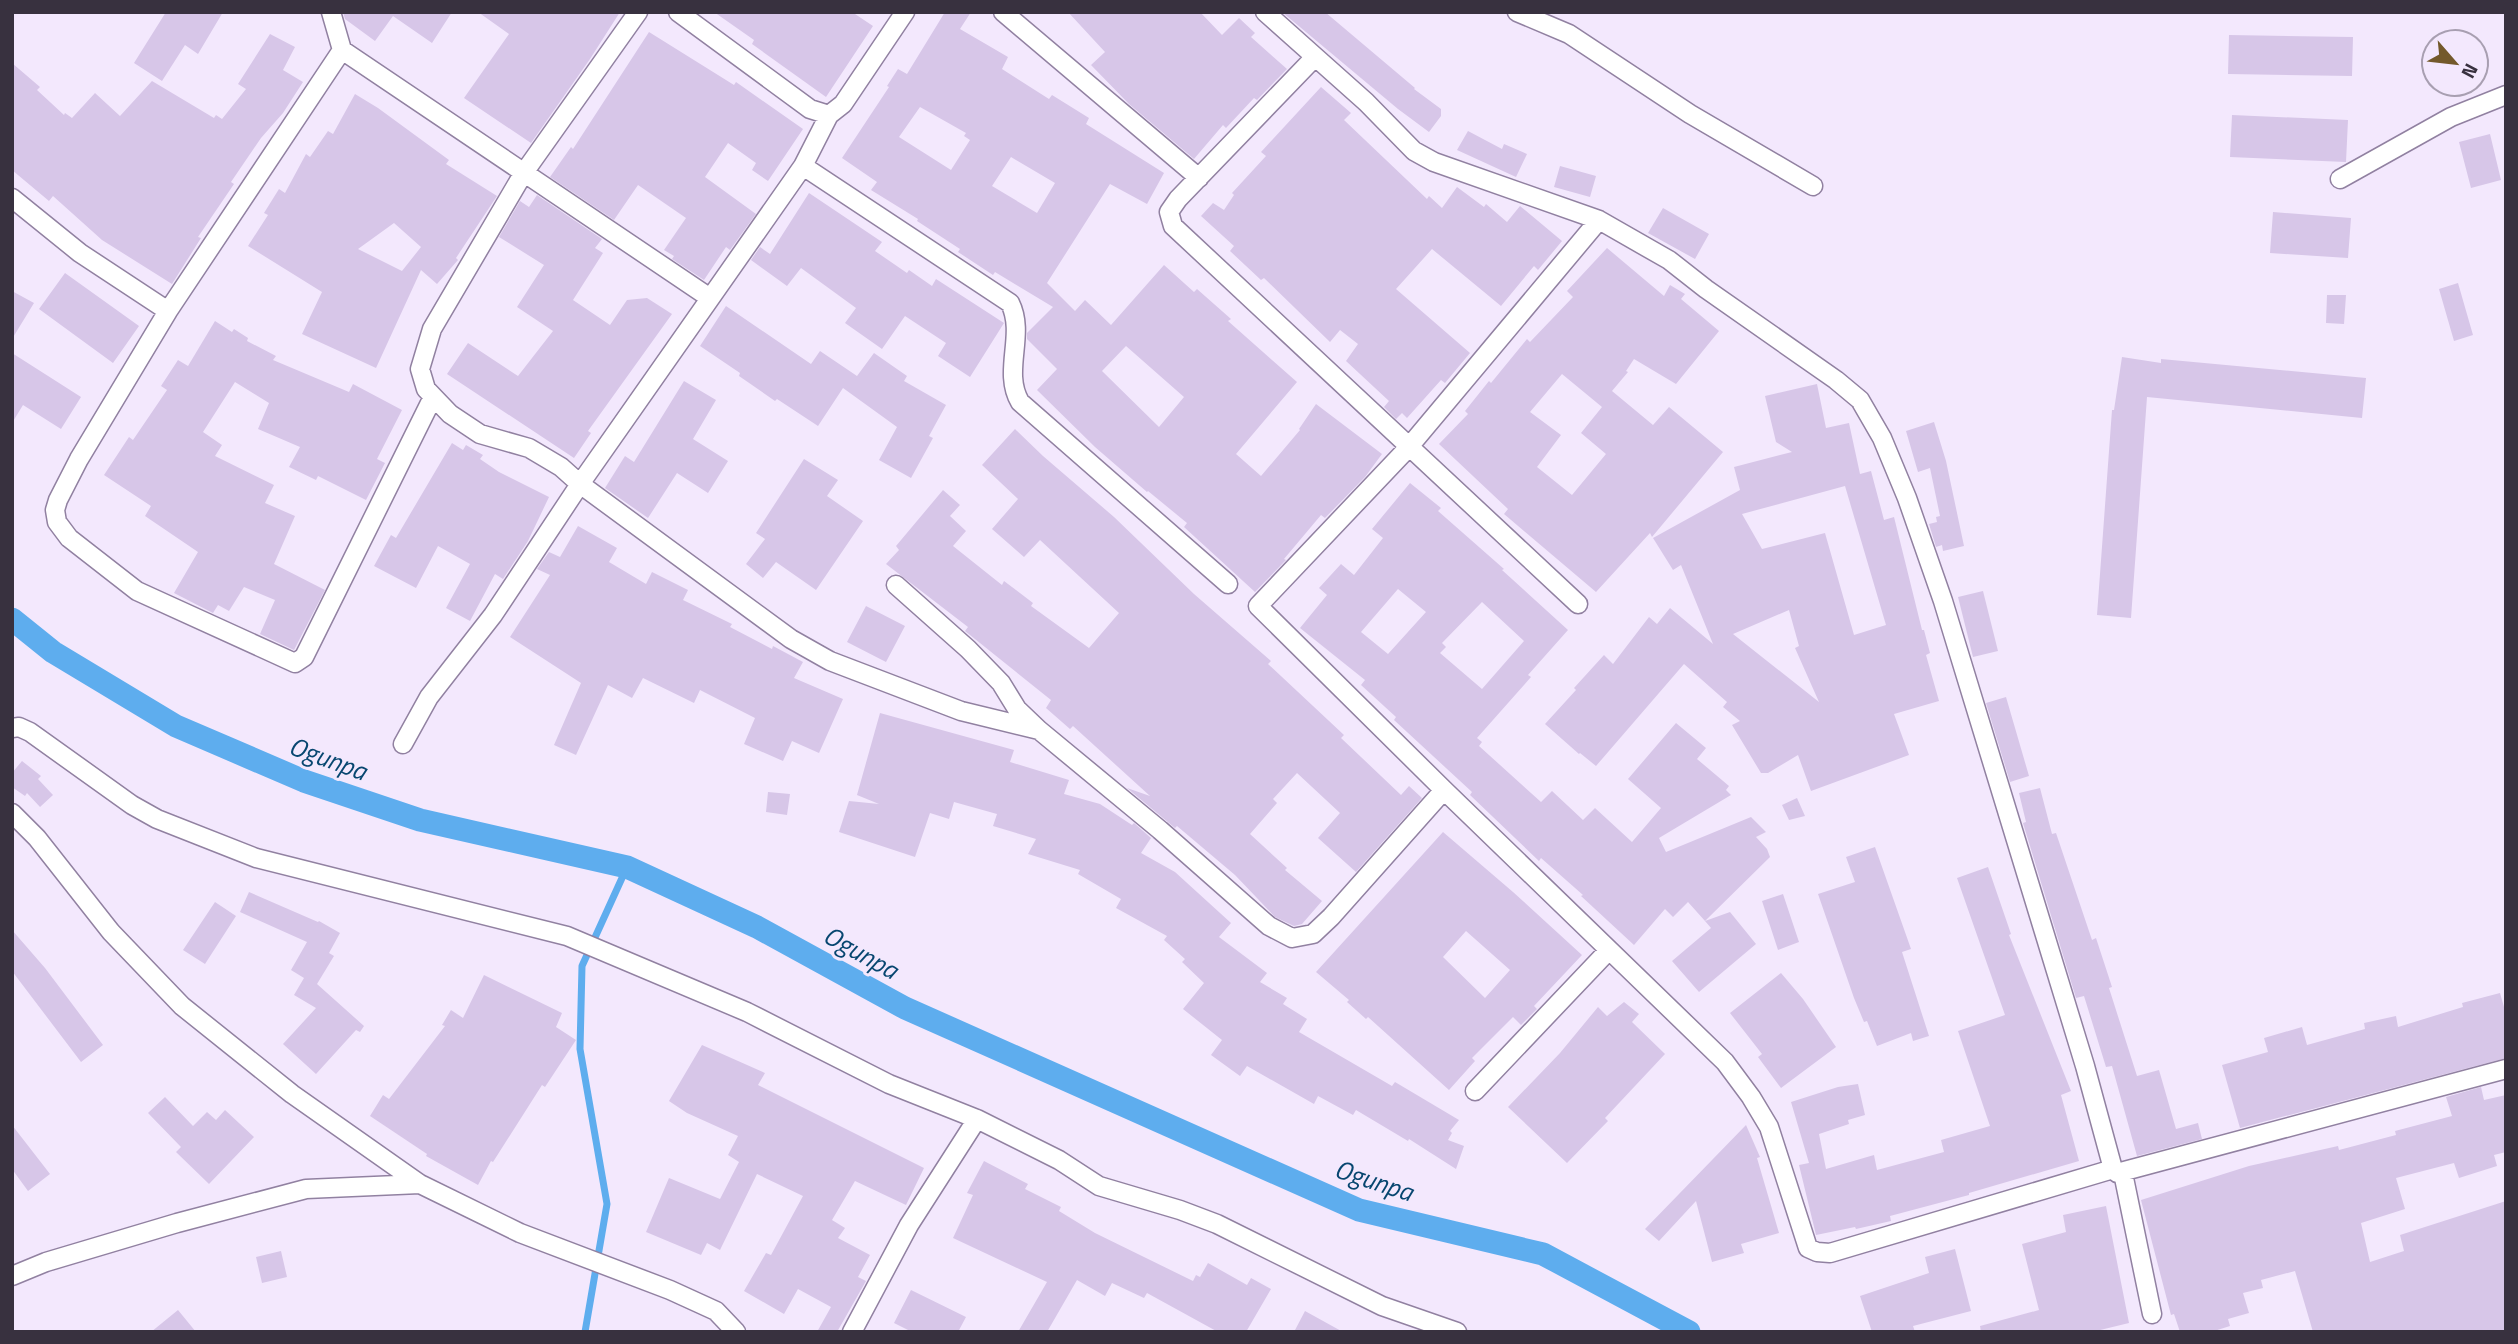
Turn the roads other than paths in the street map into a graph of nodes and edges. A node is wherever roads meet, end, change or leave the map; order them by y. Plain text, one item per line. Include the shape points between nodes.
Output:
1 (331, 12) edge
2 (638, 12) edge
3 (678, 12) edge
4 (905, 12) edge
5 (1003, 12) edge
6 (1265, 12) edge
7 (1517, 12) edge
8 (342, 50) junction
9 (1314, 58) junction
10 (2506, 96) edge
11 (829, 115) junction
12 (803, 166) junction
13 (523, 174) junction
14 (1199, 178) junction
15 (2340, 179) dead end
16 (1813, 186) dead end
17 (12, 198) edge
18 (1600, 220) junction
19 (710, 298) junction
20 (168, 311) junction
21 (433, 397) junction
22 (1408, 448) junction
23 (580, 484) junction
24 (896, 584) dead end
25 (1228, 584) dead end
26 (1578, 604) dead end
27 (12, 728) edge
28 (1039, 730) junction
29 (403, 744) dead end
30 (1444, 790) junction
31 (12, 813) edge
32 (1609, 950) junction
33 (2506, 1069) edge
34 (1475, 1091) dead end
35 (977, 1119) junction
36 (2118, 1171) junction
37 (420, 1184) junction
38 (12, 1276) edge
39 (2152, 1314) dead end
40 (737, 1332) edge
41 (852, 1332) edge
42 (1457, 1332) edge

1 - 8 street
2 - 13 street
3 - 11 street via 810,109
4 - 11 street via 842,104
5 - 14 street
6 - 9 street
7 - 16 street via 1569,34 1690,114
8 - 13 street
8 - 20 street
9 - 14 street
9 - 18 street via 1414,150 1434,162
10 - 15 street via 2451,117
11 - 12 street
12 - 19 street
12 - 25 street via 1010,303 1017,337 1013,389 1020,402
13 - 19 street
13 - 21 street via 429,337 421,369
14 - 22 street via 1169,212 1174,226
17 - 20 street via 80,253
18 - 22 street
18 - 36 street via 1669,260 1836,380 1860,400 1882,438 1943,601
19 - 23 street
20 - 21 street via 58,500 57,522 69,538 137,591 284,660 295,663 304,657
21 - 23 street via 480,434 529,448
22 - 26 street
22 - 30 street via 1258,606
23 - 28 street via 791,639 830,661 961,711
23 - 29 street via 493,615 429,697
24 - 28 street via 968,649
27 - 35 street via 30,732 157,819 256,858 567,936 747,1012 889,1084
28 - 30 street via 1269,926 1292,938 1312,934 1331,916
30 - 32 street
31 - 37 street via 111,932 182,1006 292,1094
32 - 34 street
32 - 36 street via 1725,1062 1751,1097 1769,1127 1808,1248 1817,1252 1830,1253
33 - 36 street
35 - 41 street via 909,1224
35 - 42 street via 1059,1160 1099,1186 1217,1224 1382,1306
36 - 39 street
37 - 38 street via 306,1189 177,1223
37 - 40 street via 520,1233 716,1311

